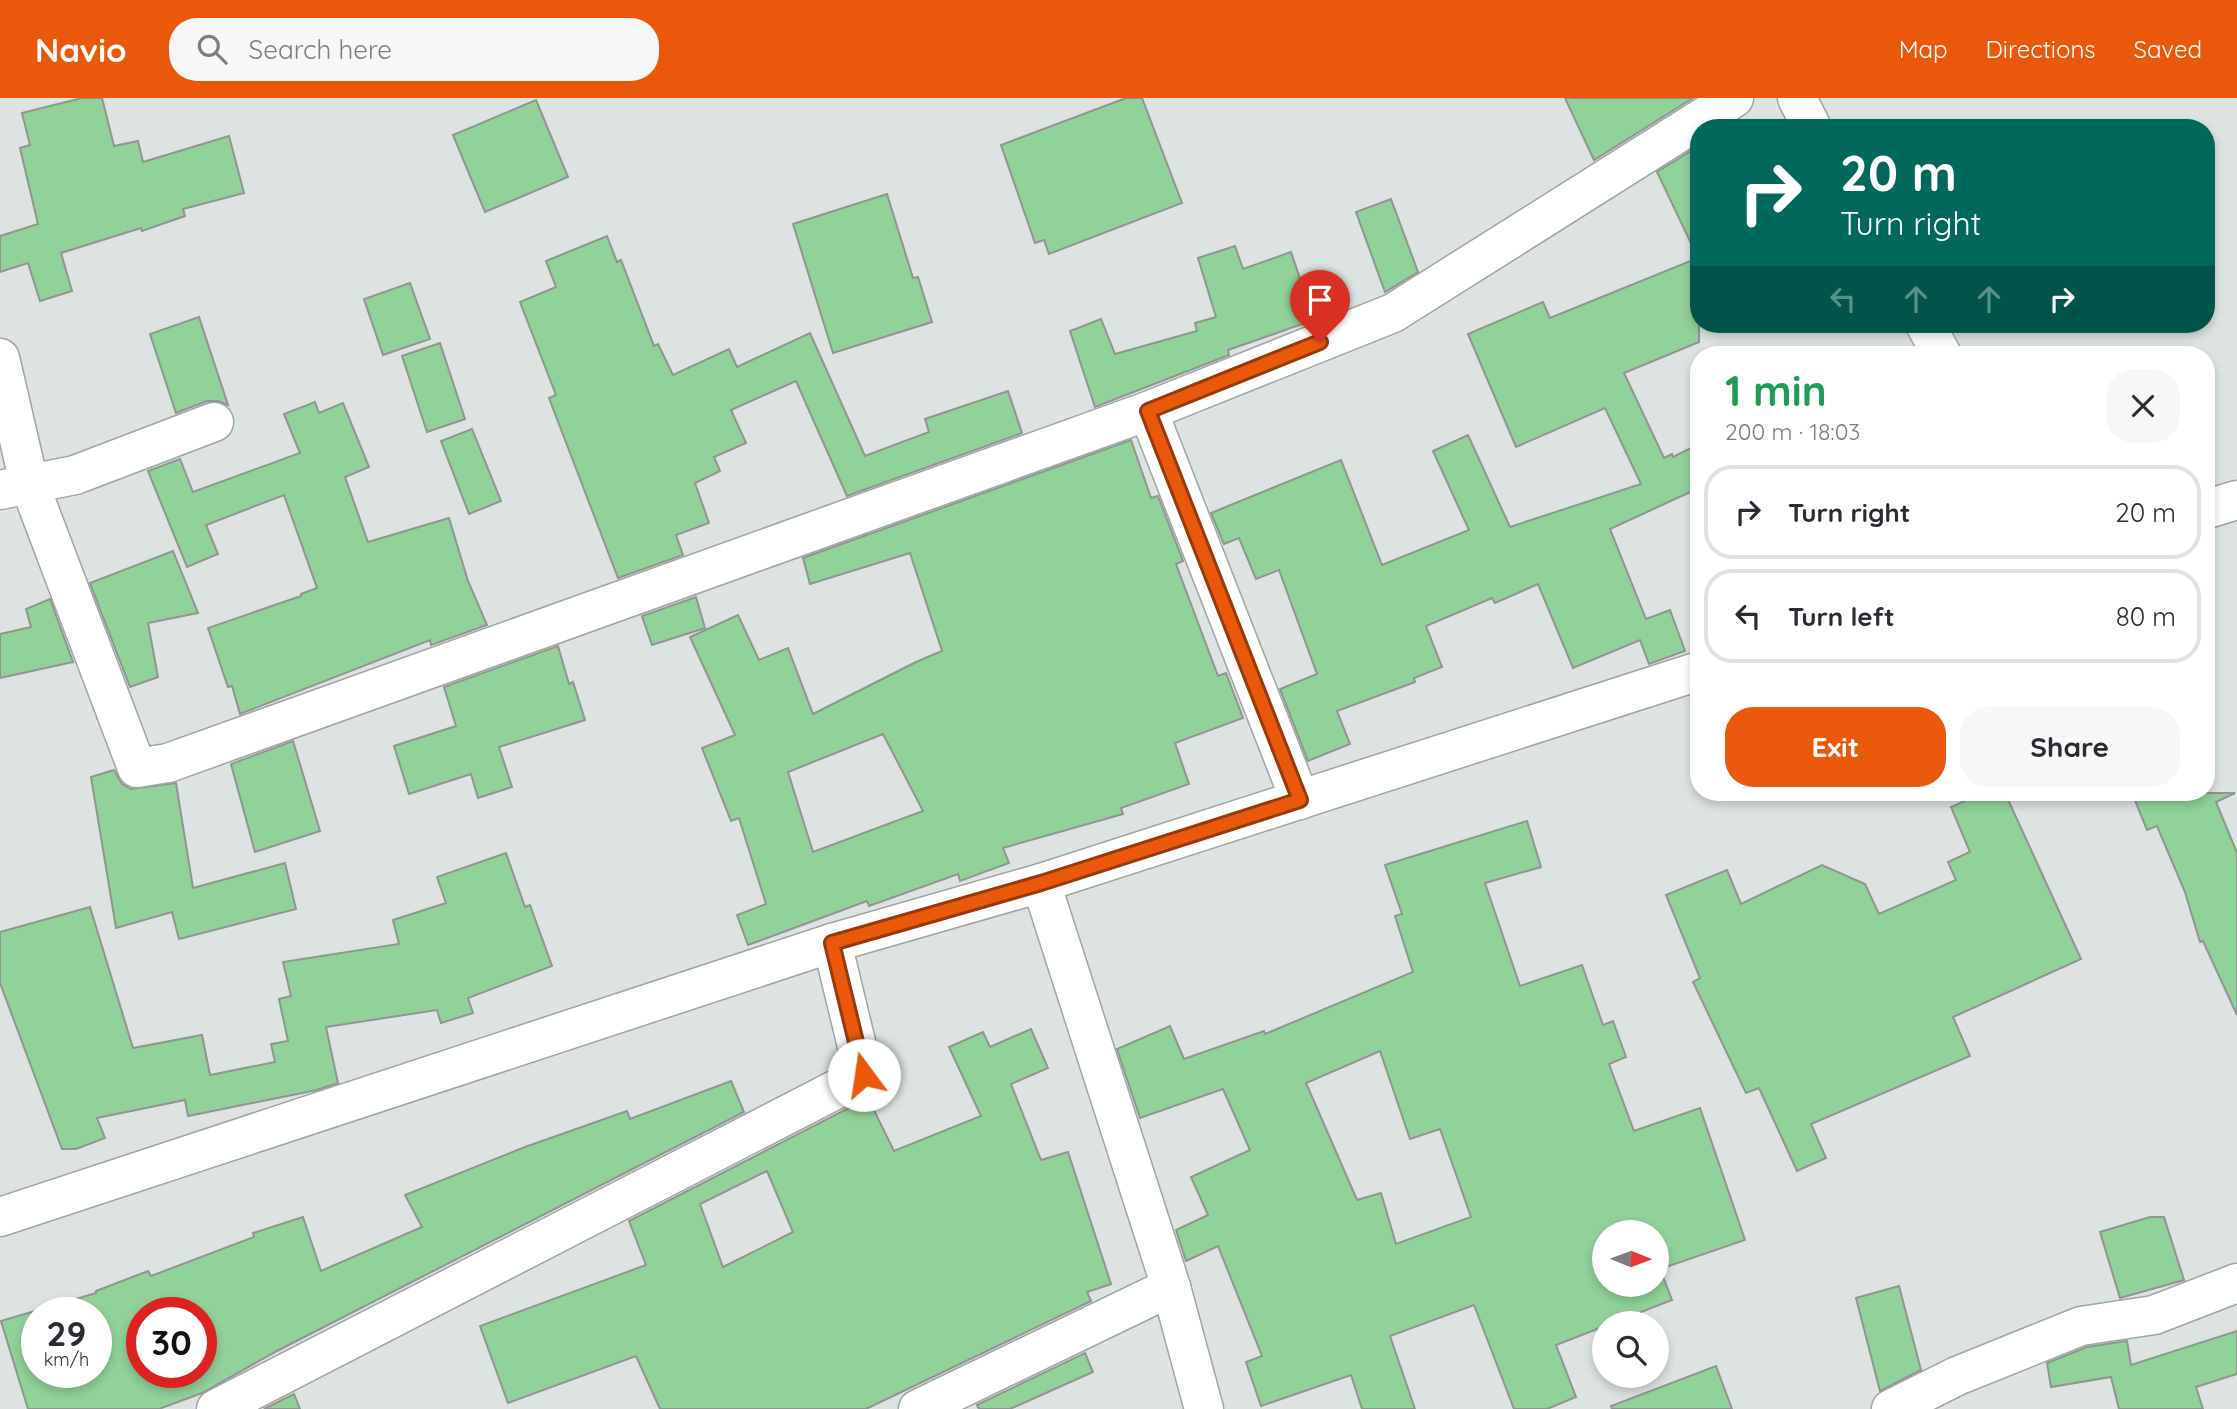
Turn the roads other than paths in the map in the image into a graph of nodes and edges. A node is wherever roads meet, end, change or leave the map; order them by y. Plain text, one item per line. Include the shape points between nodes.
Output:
1 (1734, 98) edge
2 (1797, 98) edge
3 (1701, 119) edge
4 (1808, 119) edge
5 (1690, 126) edge
6 (0, 358) edge
7 (1148, 411) junction
8 (214, 422) dead end
9 (14, 487) edge
10 (2237, 500) edge
11 (2215, 507) edge
12 (1690, 674) edge
13 (1300, 800) junction
14 (1041, 883) junction
15 (832, 943) junction
16 (0, 1217) edge
17 (2237, 1283) edge
18 (1171, 1287) junction
19 (216, 1409) edge
20 (918, 1409) edge
21 (1204, 1409) edge
22 (1891, 1409) edge

1 - 3 street
2 - 4 street
5 - 7 street via 1393,313
6 - 9 street
7 - 9 street via 168,762 137,768
7 - 13 street
8 - 9 street via 75,475
10 - 11 street
12 - 13 street
13 - 14 street
14 - 15 street
14 - 18 street
15 - 16 street
15 - 19 street via 864,1075
17 - 22 street via 2154,1315 2081,1326 1957,1376
18 - 20 street
18 - 21 street

